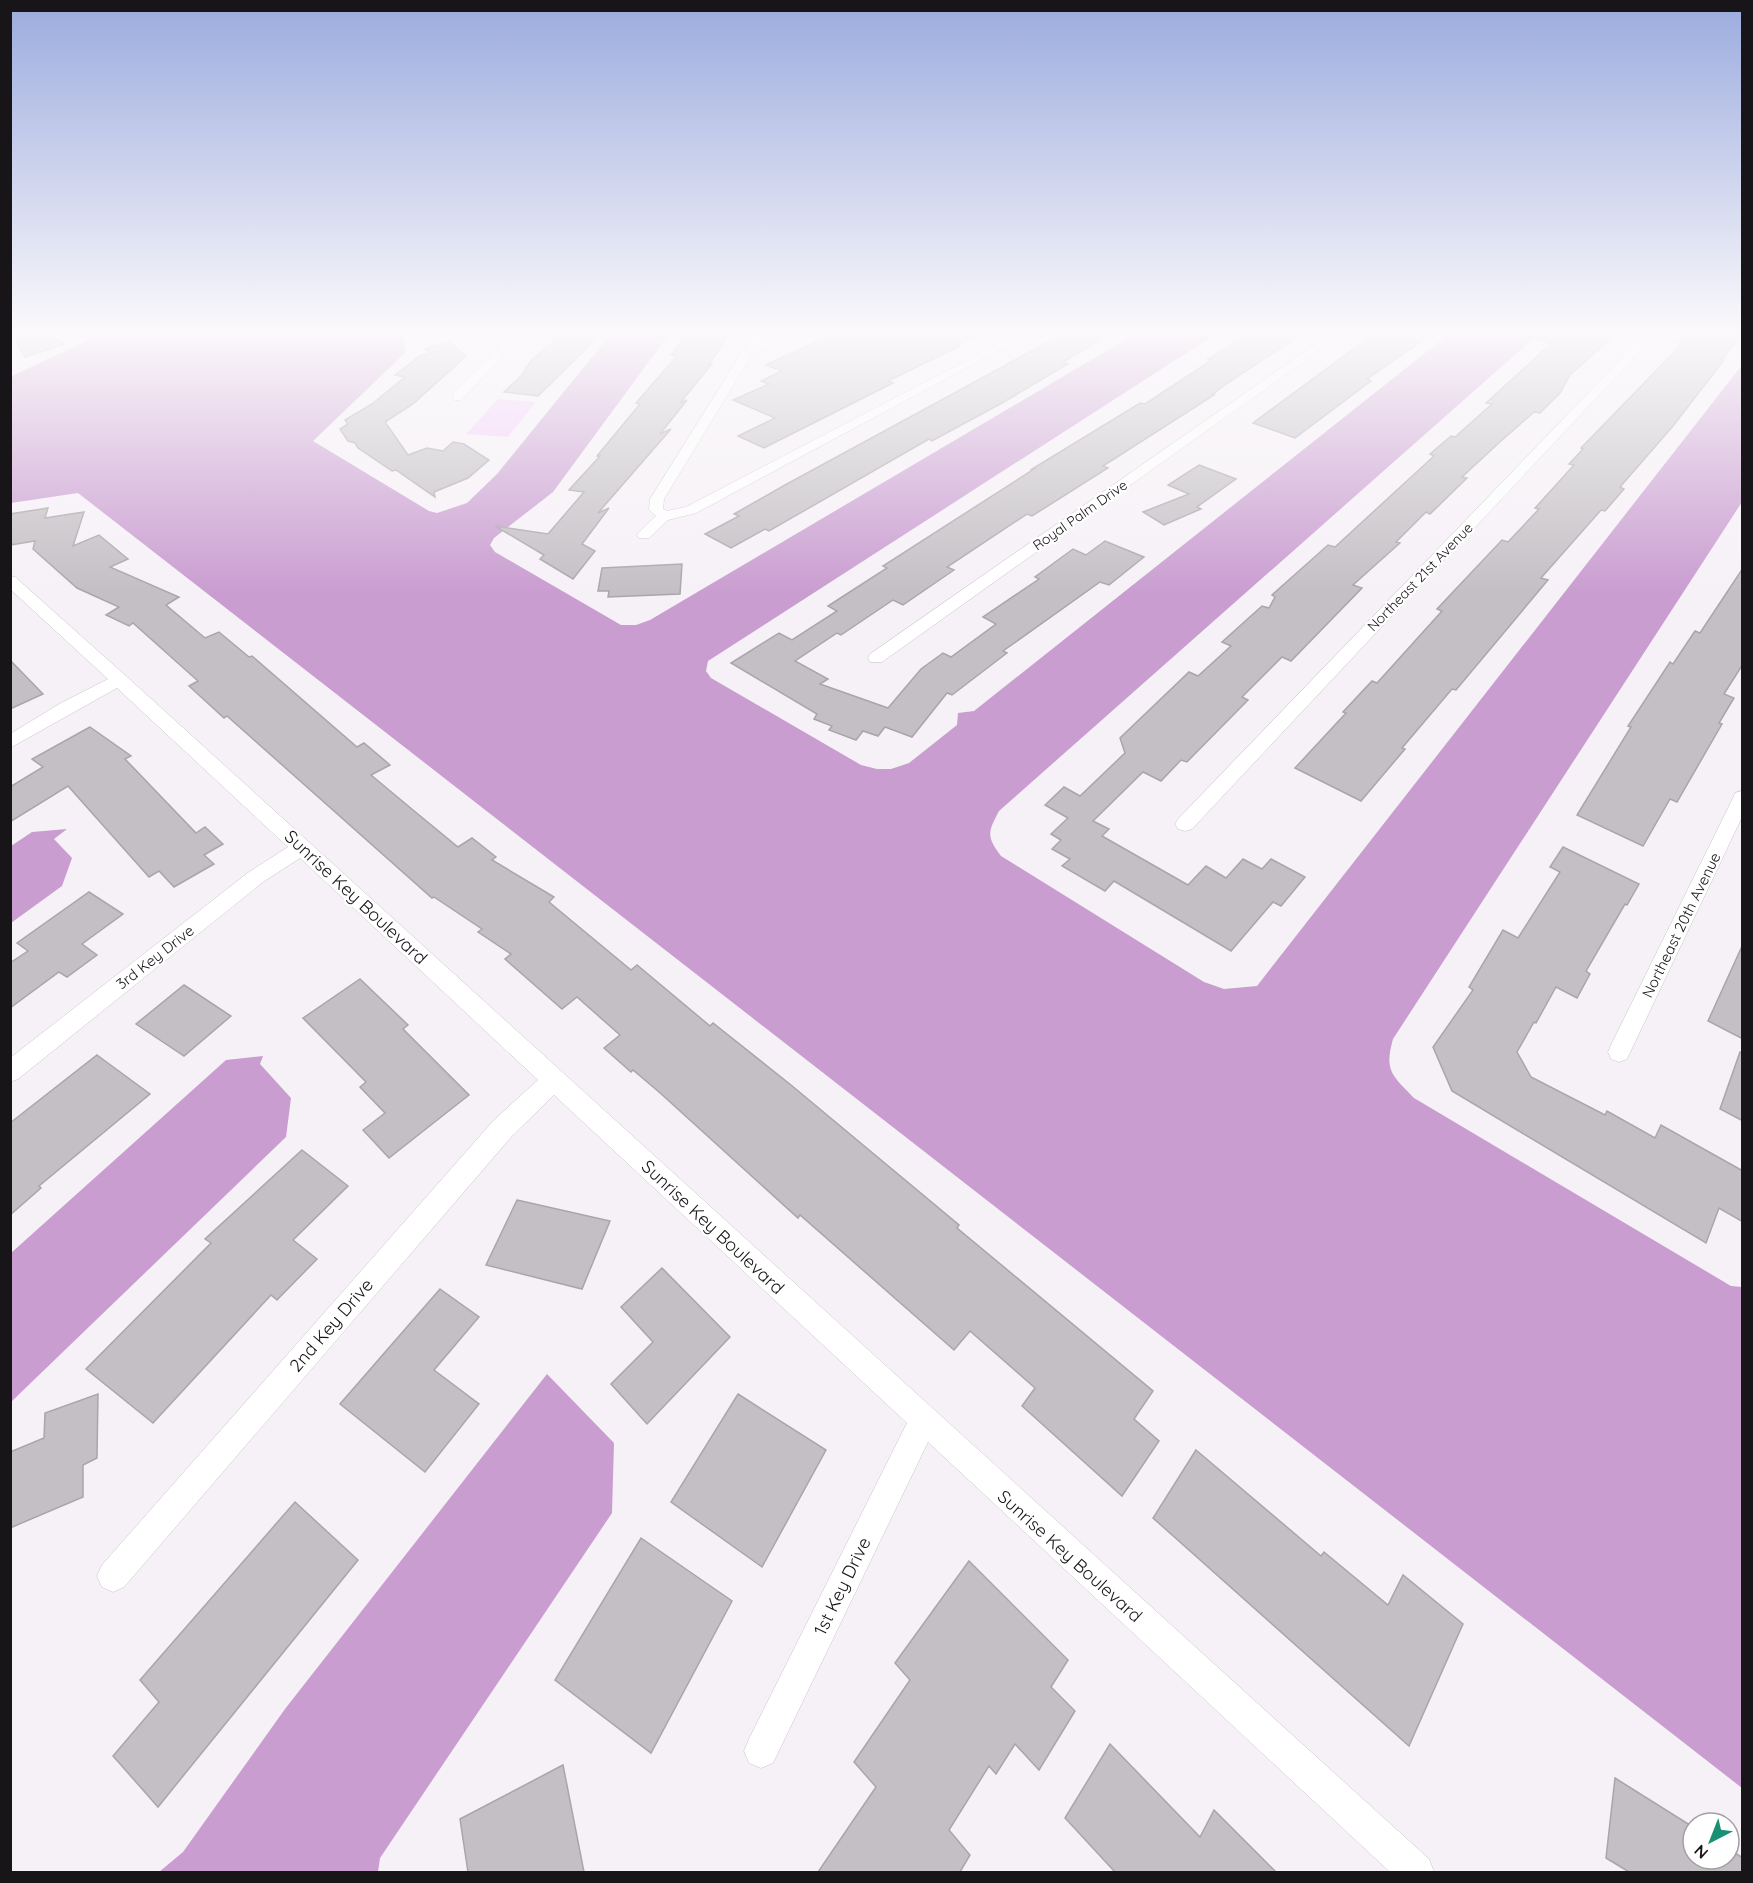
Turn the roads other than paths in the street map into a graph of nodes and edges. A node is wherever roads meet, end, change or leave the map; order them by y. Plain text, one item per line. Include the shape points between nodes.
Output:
1 (706, 418) edge
2 (866, 418) edge
3 (1218, 418) edge
4 (1572, 418) edge
5 (663, 516) junction
6 (644, 535) dead end
7 (10, 580) edge
8 (876, 658) dead end
9 (120, 680) junction
10 (10, 742) edge
11 (1743, 798) edge
12 (1185, 825) dead end
13 (302, 847) junction
14 (1619, 1052) dead end
15 (10, 1072) edge
16 (554, 1080) junction
17 (923, 1421) junction
18 (112, 1576) dead end
19 (761, 1751) dead end
20 (1416, 1872) edge

1 - 5 street via 657,499 656,510
2 - 5 street via 691,510
3 - 8 street, Royal Palm Drive
4 - 12 street, Northeast 21st Avenue
5 - 6 street
7 - 9 street, Sunrise Key Boulevard
9 - 10 street
9 - 13 street, Sunrise Key Boulevard
11 - 14 street, Northeast 20th Avenue
13 - 15 street, 3rd Key Drive via 256,877
13 - 16 street, Sunrise Key Boulevard
16 - 17 street, Sunrise Key Boulevard
16 - 18 street, 2nd Key Drive via 503,1128
17 - 19 street, 1st Key Drive
17 - 20 street, Sunrise Key Boulevard

